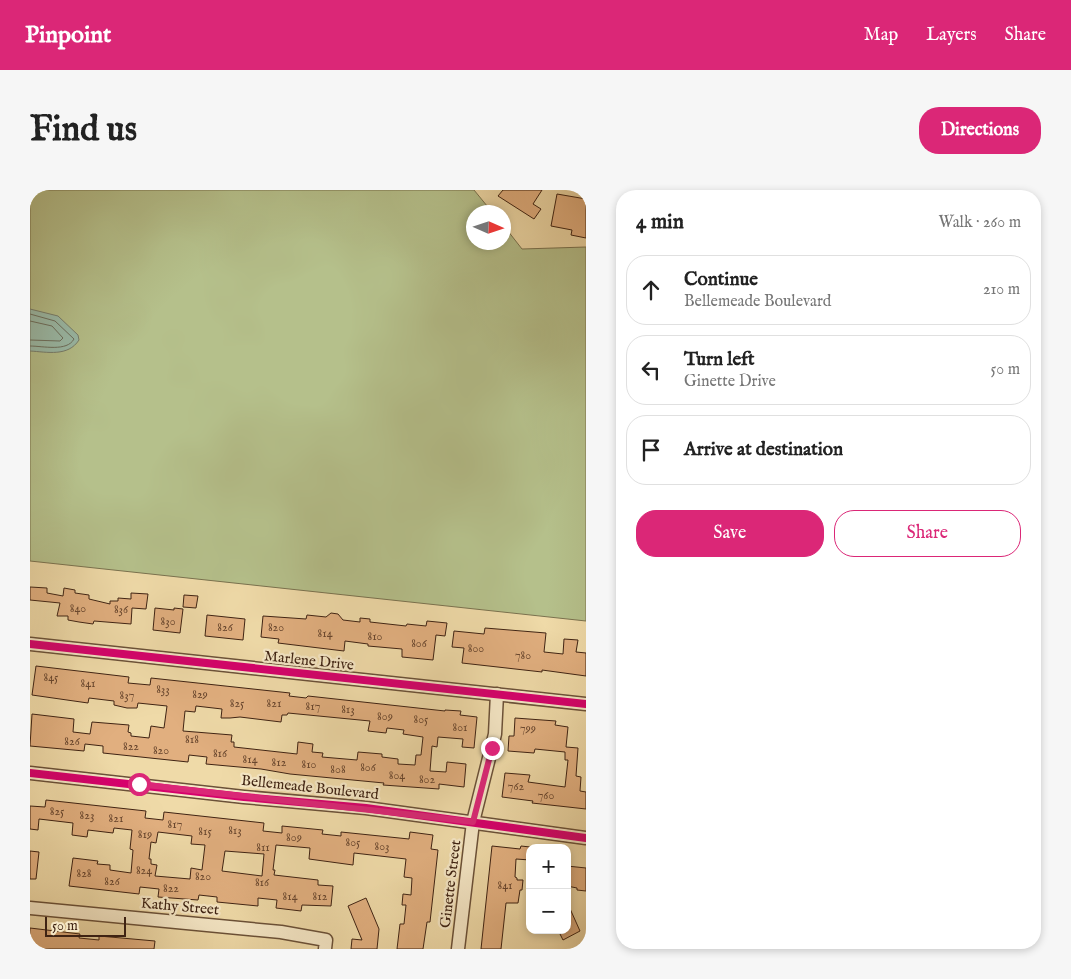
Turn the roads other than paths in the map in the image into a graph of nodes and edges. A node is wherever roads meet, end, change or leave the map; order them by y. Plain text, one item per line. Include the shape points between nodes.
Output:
1 (30, 644) edge
2 (497, 694) junction
3 (586, 704) edge
4 (30, 773) edge
5 (473, 822) junction
6 (586, 838) edge
7 (30, 908) edge
8 (326, 945) edge
9 (458, 949) edge

1 - 2 street, Marlene Drive
2 - 3 street, Marlene Drive
2 - 5 street, Ginette Street via 494,734
4 - 5 street, Bellemeade Boulevard
5 - 6 street, Bellemeade Boulevard
5 - 9 street, Ginette Street
7 - 8 street, Kathy Street via 281,932

